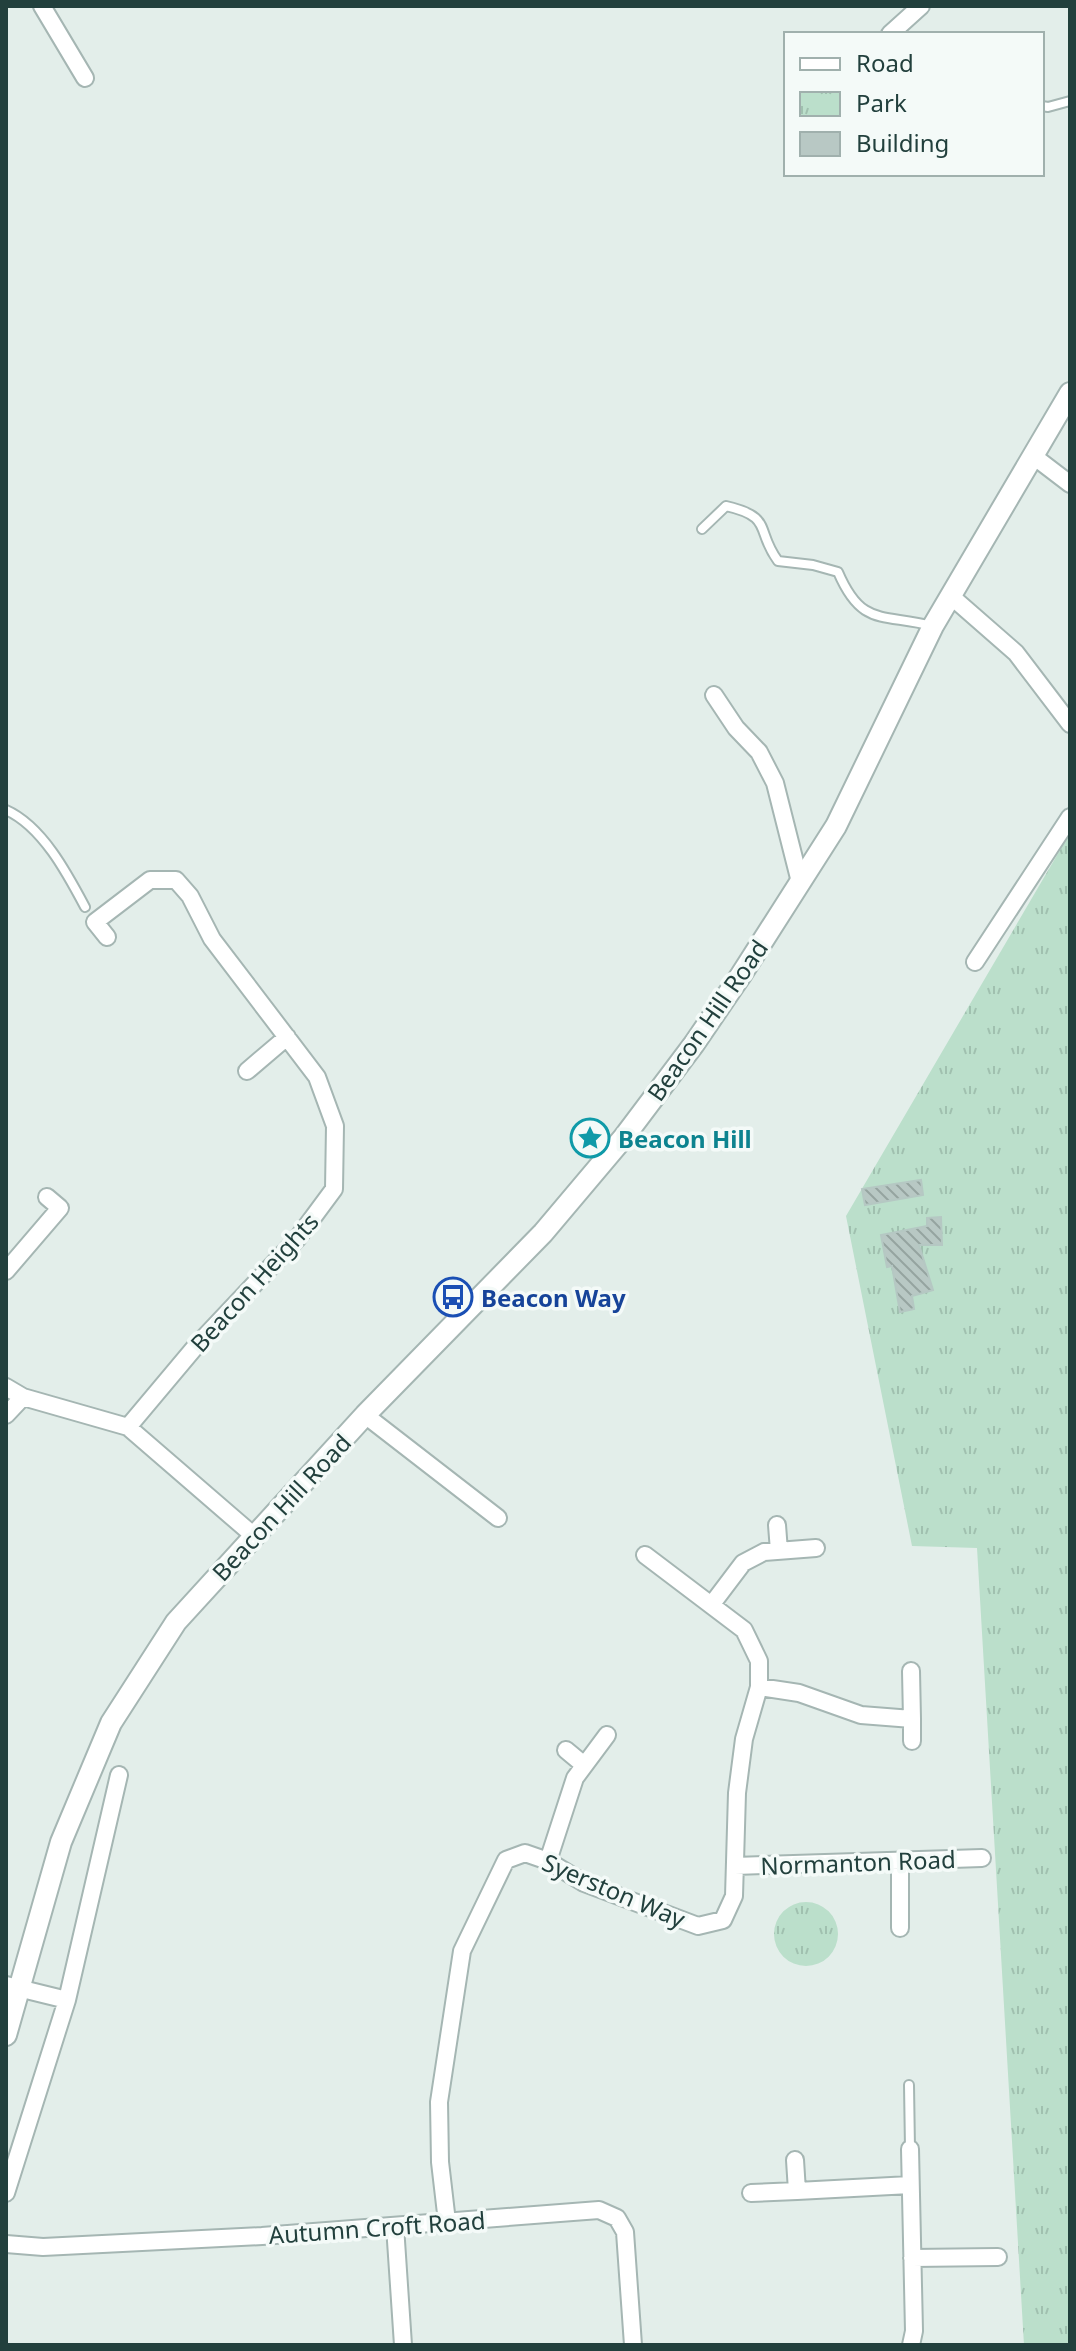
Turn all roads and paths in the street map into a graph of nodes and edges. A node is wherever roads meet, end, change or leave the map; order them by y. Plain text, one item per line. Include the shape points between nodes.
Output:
1 (42, 6) edge
2 (921, 6) edge
3 (892, 32) edge
4 (85, 78) dead end
5 (1070, 101) edge
6 (1044, 106) edge
7 (1070, 393) edge
8 (1032, 455) junction
9 (1070, 484) edge
10 (702, 529) dead end
11 (952, 597) junction
12 (933, 626) junction
13 (714, 695) dead end
14 (1070, 724) edge
15 (6, 810) edge
16 (1070, 817) edge
17 (800, 882) junction
18 (85, 907) joint
19 (95, 922) junction
20 (107, 937) dead end
21 (975, 962) dead end
22 (287, 1037) junction
23 (247, 1071) dead end
24 (47, 1197) dead end
25 (6, 1271) edge
26 (6, 1387) edge
27 (23, 1397) junction
28 (6, 1415) edge
29 (365, 1415) junction
30 (128, 1427) junction
31 (498, 1518) dead end
32 (777, 1525) dead end
33 (253, 1535) junction
34 (816, 1548) dead end
35 (779, 1551) junction
36 (645, 1555) dead end
37 (712, 1604) junction
38 (911, 1671) dead end
39 (759, 1687) junction
40 (912, 1719) junction
41 (607, 1735) dead end
42 (912, 1741) dead end
43 (566, 1750) dead end
44 (584, 1765) junction
45 (119, 1775) dead end
46 (982, 1858) dead end
47 (548, 1861) junction
48 (900, 1861) junction
49 (735, 1866) junction
50 (900, 1928) dead end
51 (12, 1987) edge
52 (67, 2000) junction
53 (6, 2035) edge
54 (909, 2085) dead end
55 (910, 2149) joint
56 (795, 2160) dead end
57 (910, 2185) junction
58 (797, 2191) junction
59 (6, 2193) edge
60 (751, 2193) dead end
61 (447, 2222) junction
62 (395, 2226) junction
63 (6, 2244) edge
64 (998, 2257) dead end
65 (912, 2258) junction
66 (403, 2345) edge
67 (633, 2345) edge
68 (911, 2345) edge

1 - 4 street
2 - 3 street
5 - 6 lane
7 - 8 street, Beacon Hill Road
8 - 9 street
8 - 11 street, Beacon Hill Road
10 - 12 lane via 726,506 750,512 764,526 778,561 838,572 862,609 885,619
11 - 12 street, Beacon Hill Road
11 - 14 street via 1016,653
12 - 17 street, Beacon Hill Road via 836,826
13 - 17 street via 759,752 775,783
15 - 18 lane via 40,837
16 - 21 street
17 - 29 street, Beacon Hill Road via 734,987 624,1137 543,1233
18 - 19 street
19 - 20 street
19 - 22 street, Beacon Heights via 150,880 176,880 212,939
22 - 23 street
22 - 30 street, Beacon Heights via 317,1077 335,1126 334,1189 297,1239
24 - 25 street via 67,1214
26 - 27 street
27 - 28 street
27 - 30 street
29 - 31 street
29 - 33 street, Beacon Hill Road
30 - 33 street
32 - 35 street
33 - 51 street, Beacon Hill Road via 176,1622 111,1723 61,1842
34 - 35 street
35 - 37 street via 743,1563
36 - 37 street, Syerston Way
37 - 39 street, Syerston Way via 744,1630 759,1661
38 - 40 street
39 - 40 street via 799,1693 861,1715
39 - 49 street, Syerston Way via 744,1739
40 - 42 street
41 - 44 street
43 - 44 street
44 - 47 street
45 - 52 street
46 - 48 street, Normanton Road
47 - 49 street, Syerston Way via 584,1883 698,1926 723,1920 734,1896
47 - 61 street, Syerston Way via 525,1853 506,1860 462,1951 439,2102
48 - 49 street, Normanton Road
48 - 50 street
51 - 52 street
51 - 53 street, Beacon Hill Road
52 - 59 street
54 - 55 lane
55 - 57 street
56 - 58 street
57 - 58 street
57 - 65 street
58 - 60 street
61 - 62 street, Autumn Croft Road
61 - 67 street, Autumn Croft Road via 599,2210 617,2218 625,2232
62 - 63 street, Autumn Croft Road via 43,2247
62 - 66 street
64 - 65 street
65 - 68 street

